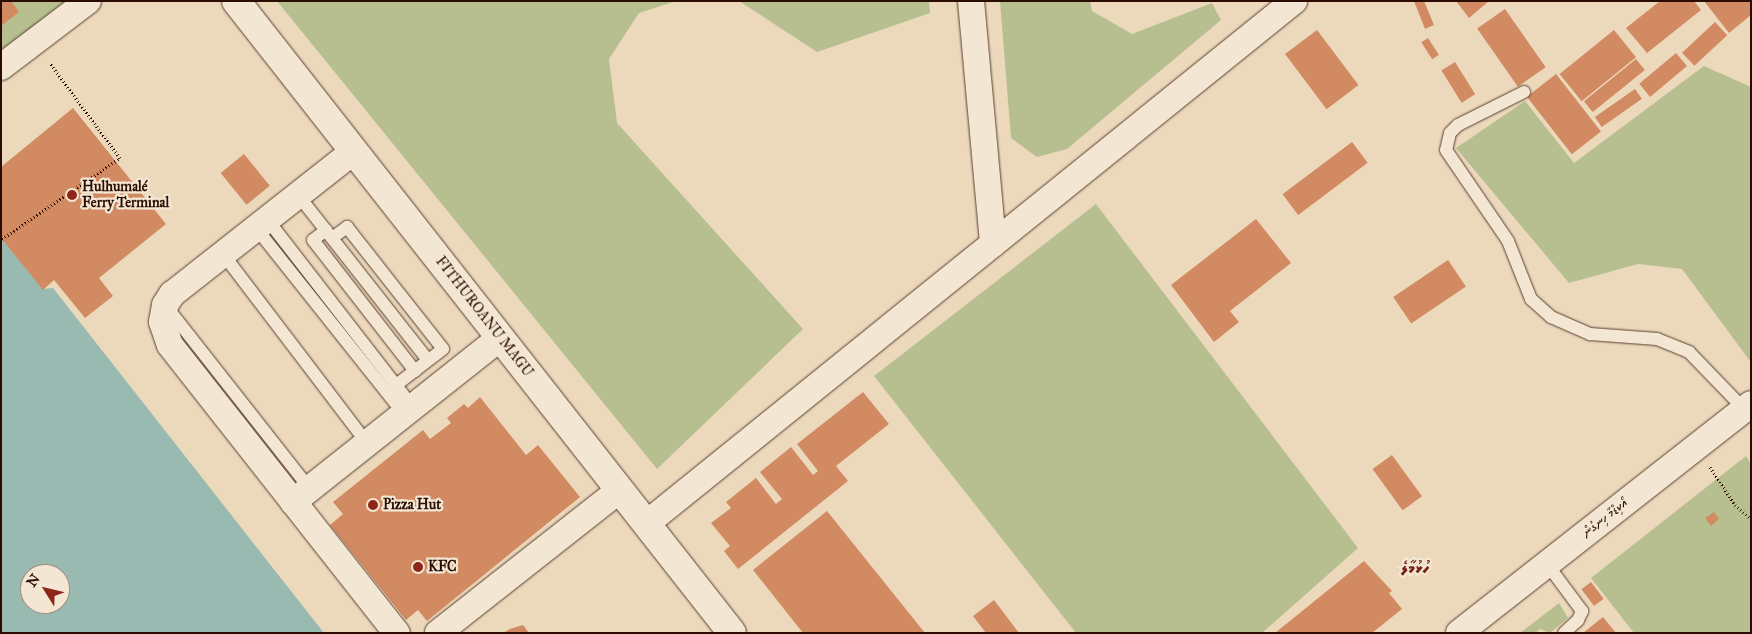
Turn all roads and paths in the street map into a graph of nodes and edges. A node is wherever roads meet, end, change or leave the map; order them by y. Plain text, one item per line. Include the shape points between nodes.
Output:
1 (88, 1) edge
2 (236, 1) edge
3 (971, 1) edge
4 (1294, 1) edge
5 (35, 43) junction
6 (1, 67) edge
7 (1524, 92) dead end
8 (354, 151) junction
9 (298, 195) junction
10 (261, 224) junction
11 (329, 234) junction
12 (2, 239) edge
13 (992, 244) junction
14 (223, 254) junction
15 (500, 338) junction
16 (428, 360) junction
17 (415, 370) junction
18 (396, 385) junction
19 (1747, 406) edge
20 (408, 411) junction
21 (367, 443) junction
22 (1697, 445) junction
23 (620, 490) junction
24 (302, 495) junction
25 (1751, 519) edge
26 (646, 524) junction
27 (1547, 564) junction
28 (397, 633) edge
29 (438, 633) edge
30 (732, 633) edge
31 (1459, 633) edge
32 (1564, 633) edge

1 - 5 street
2 - 8 street, FITHUROANU MAGU
3 - 13 street
4 - 13 street
5 - 6 street
5 - 12 path via 120,158
7 - 19 lane via 1458,125 1450,133 1446,150 1508,241 1531,299 1551,317 1590,334 1657,339 1689,352
8 - 9 street
8 - 15 street, FITHUROANU MAGU
9 - 10 street
9 - 11 lane
10 - 14 street
10 - 18 lane
10 - 20 lane
11 - 16 lane
11 - 16 lane via 347,227 443,349
11 - 17 lane via 313,240
13 - 26 street
14 - 21 lane
14 - 24 street via 172,294 165,305 162,322 166,340
15 - 20 street
15 - 23 street, FITHUROANU MAGU
16 - 17 lane
17 - 18 lane
18 - 20 lane
19 - 22 street, އޯކިޑްމާ ހިނގުން
20 - 21 street
21 - 24 street
22 - 25 path via 1727,494
22 - 27 street, އޯކިޑްމާ ހިނގުން
23 - 26 street, FITHUROANU MAGU
23 - 29 street
24 - 28 street
26 - 30 street, FITHUROANU MAGU
27 - 31 street, އޯކިޑްމާ ހިނގުން
27 - 32 lane via 1582,612

